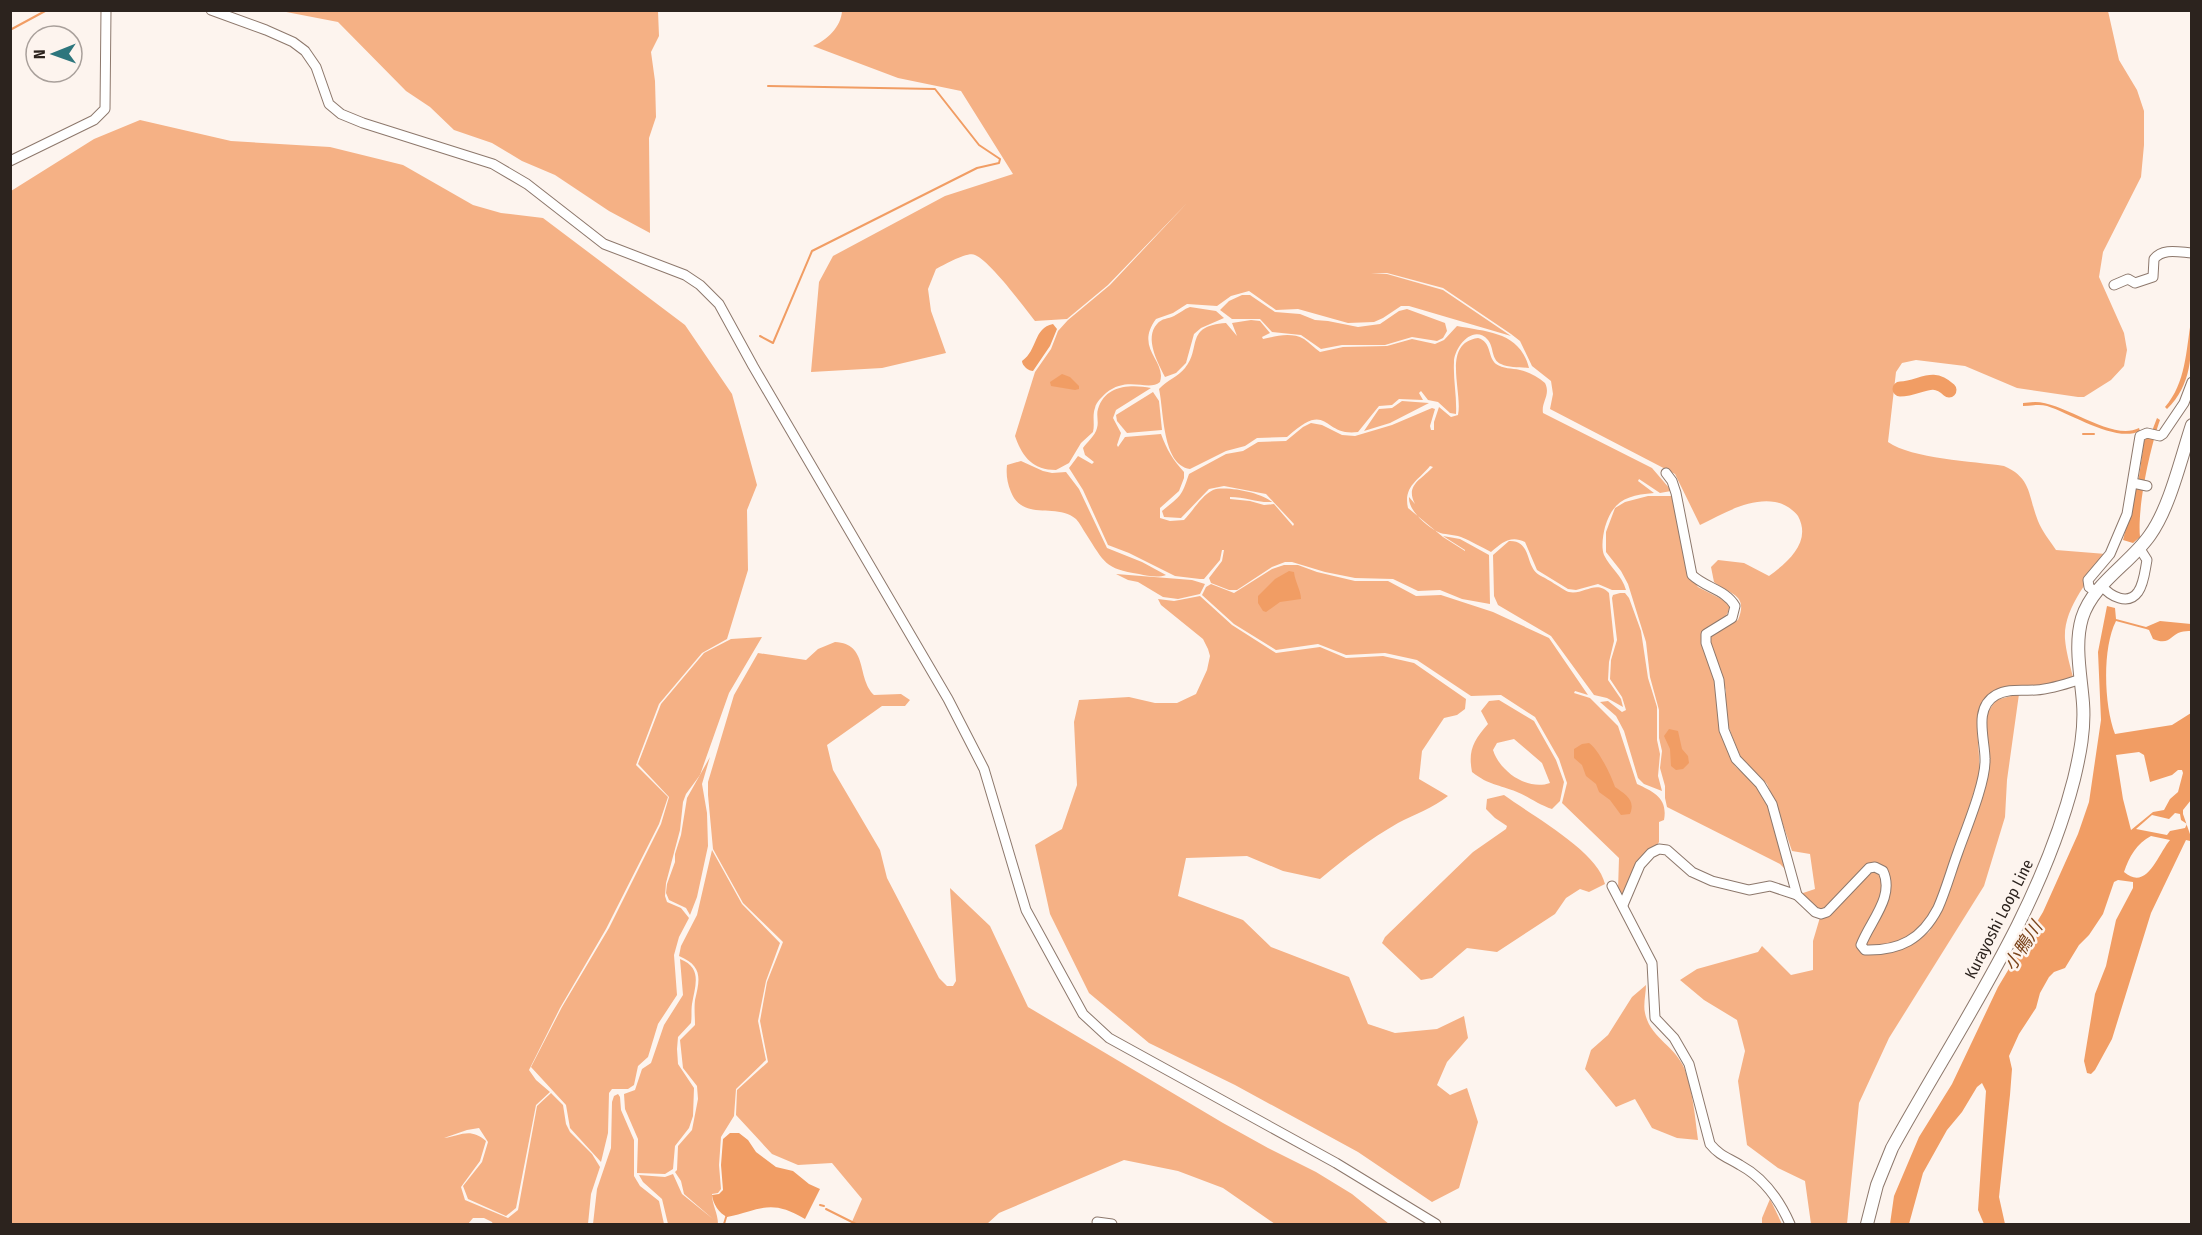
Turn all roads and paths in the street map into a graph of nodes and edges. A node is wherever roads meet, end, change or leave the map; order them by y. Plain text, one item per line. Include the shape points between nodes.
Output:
1 (106, 10) edge
2 (211, 10) edge
3 (10, 161) edge
4 (2192, 253) edge
5 (2115, 285) dead end
6 (2191, 386) edge
7 (2192, 425) edge
8 (1665, 474) dead end
9 (2133, 483) junction
10 (2147, 486) dead end
11 (2140, 549) junction
12 (2099, 589) junction
13 (2081, 679) junction
14 (1612, 886) dead end
15 (1797, 895) junction
16 (1623, 904) junction
17 (1096, 1222) dead end
18 (1112, 1224) edge
19 (1436, 1224) edge
20 (1790, 1224) edge
21 (1867, 1224) edge

1 - 3 street via 105,109 94,120
2 - 19 street via 266,30 305,51 316,67 329,104 341,114 493,164 528,184 604,244 668,267 700,285 719,304 948,699 984,769 1026,910 1083,1014 1118,1043 1336,1163
4 - 5 street via 2161,254 2154,260 2153,277 2135,283 2128,279
6 - 9 street via 2163,434 2140,436
7 - 11 main road, Kurayoshi Loop Line via 2162,514
8 - 15 street via 1676,493 1692,575 1730,597 1735,606 1732,618 1706,634 1719,680 1724,730 1736,759 1760,784 1772,804
9 - 10 street
9 - 12 street via 2127,514 2110,554 2088,580 2089,587
11 - 12 main road, Kurayoshi Loop Line
11 - 12 street via 2147,560 2137,594 2120,599
12 - 13 main road, Kurayoshi Loop Line via 2088,602 2079,634
13 - 15 street via 2057,688 2007,691 1989,700 1981,723 1985,760 1972,812 1938,908 1918,936 1878,950 1865,950 1861,945 1886,891 1883,871 1875,867 1869,868 1827,912 1815,912
13 - 21 main road, Kurayoshi Loop Line via 2080,752 2046,865 2017,928 1892,1148
14 - 16 street
15 - 16 street via 1770,886 1749,890 1712,881 1692,872 1667,850 1659,849 1640,865
16 - 20 street via 1652,963 1655,1018 1674,1038 1689,1064 1710,1144 1718,1154 1742,1166 1770,1188
17 - 18 street

